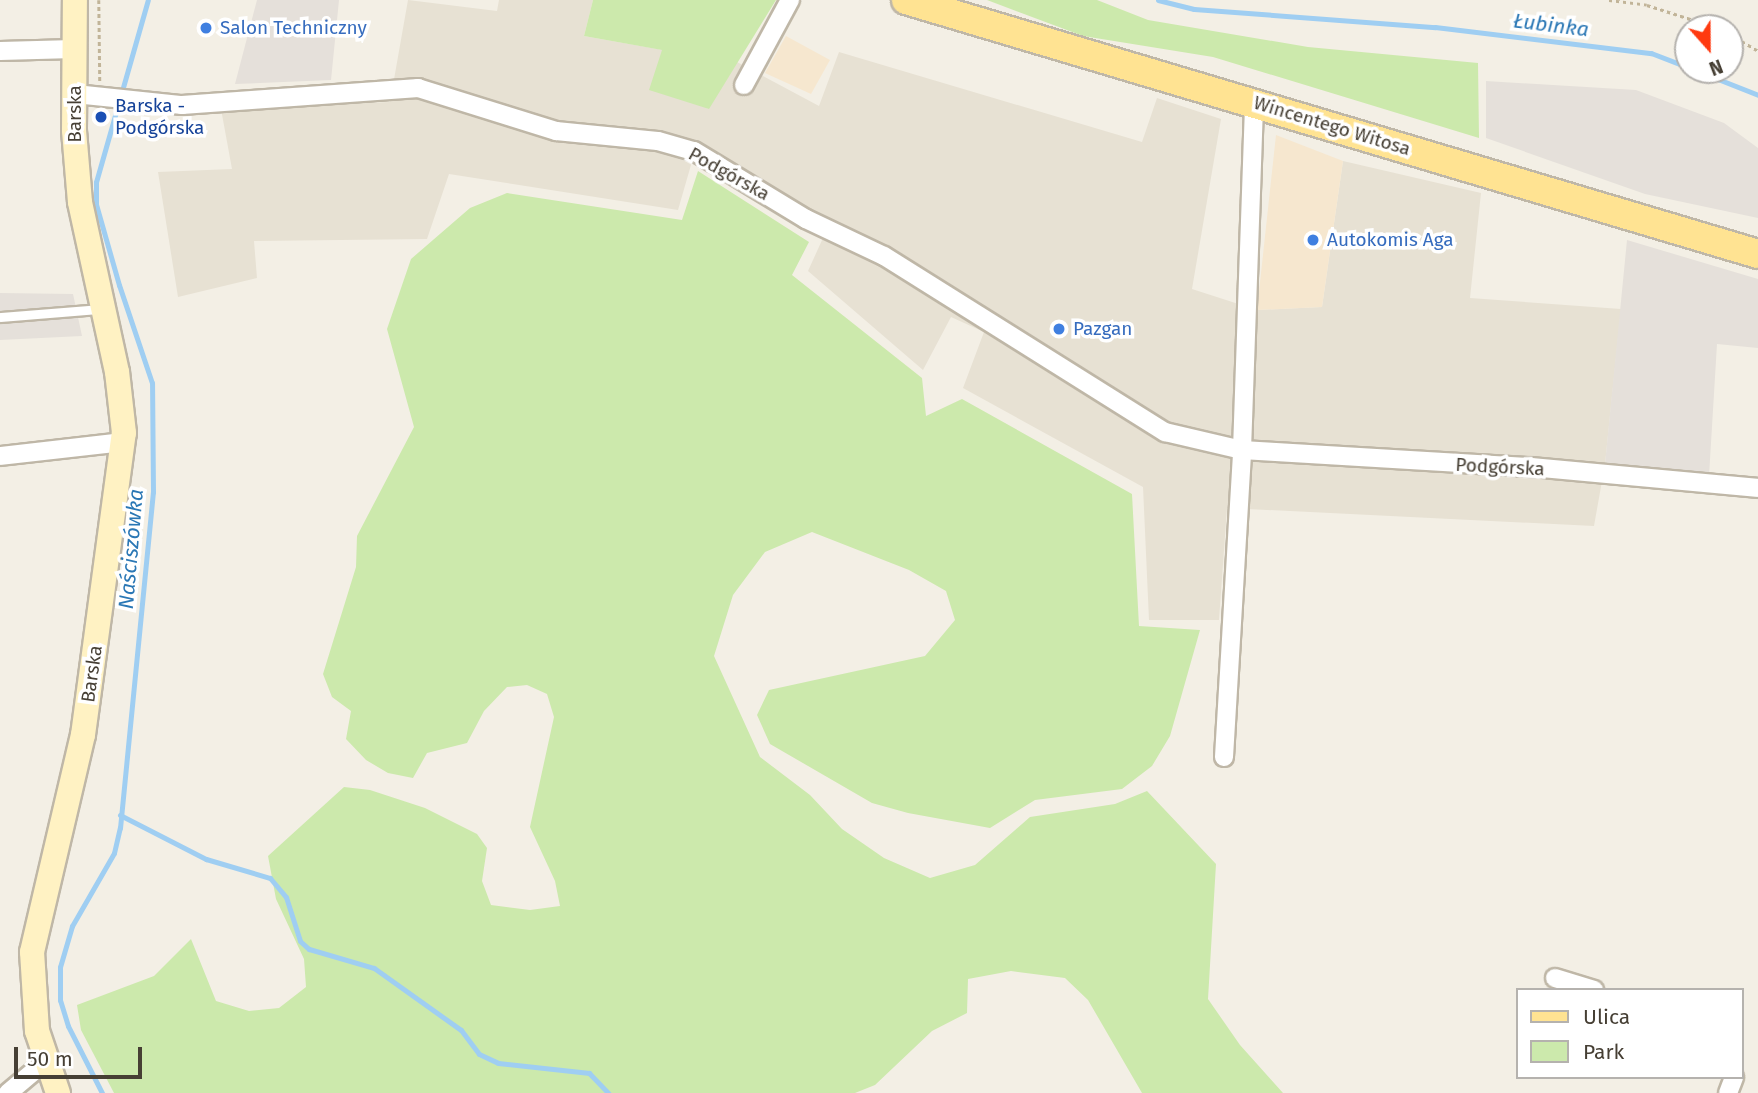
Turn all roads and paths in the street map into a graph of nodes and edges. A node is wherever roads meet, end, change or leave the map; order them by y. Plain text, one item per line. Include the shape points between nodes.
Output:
1 (75, 0) edge
2 (99, 0) edge
3 (790, 0) edge
4 (906, 0) edge
5 (1609, 0) edge
6 (1675, 14) edge
7 (74, 49) junction
8 (0, 51) edge
9 (744, 85) dead end
10 (75, 94) junction
11 (105, 97) junction
12 (1254, 102) junction
13 (1758, 254) edge
14 (102, 309) junction
15 (0, 317) edge
16 (123, 442) junction
17 (1242, 450) junction
18 (0, 456) edge
19 (1758, 488) edge
20 (1224, 757) dead end
21 (1555, 978) dead end
22 (1588, 988) edge
23 (46, 1061) junction
24 (8, 1093) edge
25 (58, 1093) edge

1 - 7 street, Barska
2 - 11 path
3 - 9 street
4 - 12 main road, Wincentego Witosa
5 - 6 path
7 - 8 street
7 - 10 street, Barska
10 - 11 street, Podgórska
10 - 14 street, Barska via 80,202
11 - 17 street, Podgórska via 182,105 418,88 556,131 658,141 694,151 806,219 884,256 1165,432
12 - 13 main road, Wincentego Witosa
12 - 17 street
14 - 15 lane
14 - 16 street, Barska via 117,372
16 - 18 street
16 - 23 street, Barska via 83,735 32,953 37,1031
17 - 19 street, Podgórska via 1532,467
17 - 20 street
21 - 22 street
23 - 24 street
23 - 25 street, Barska

